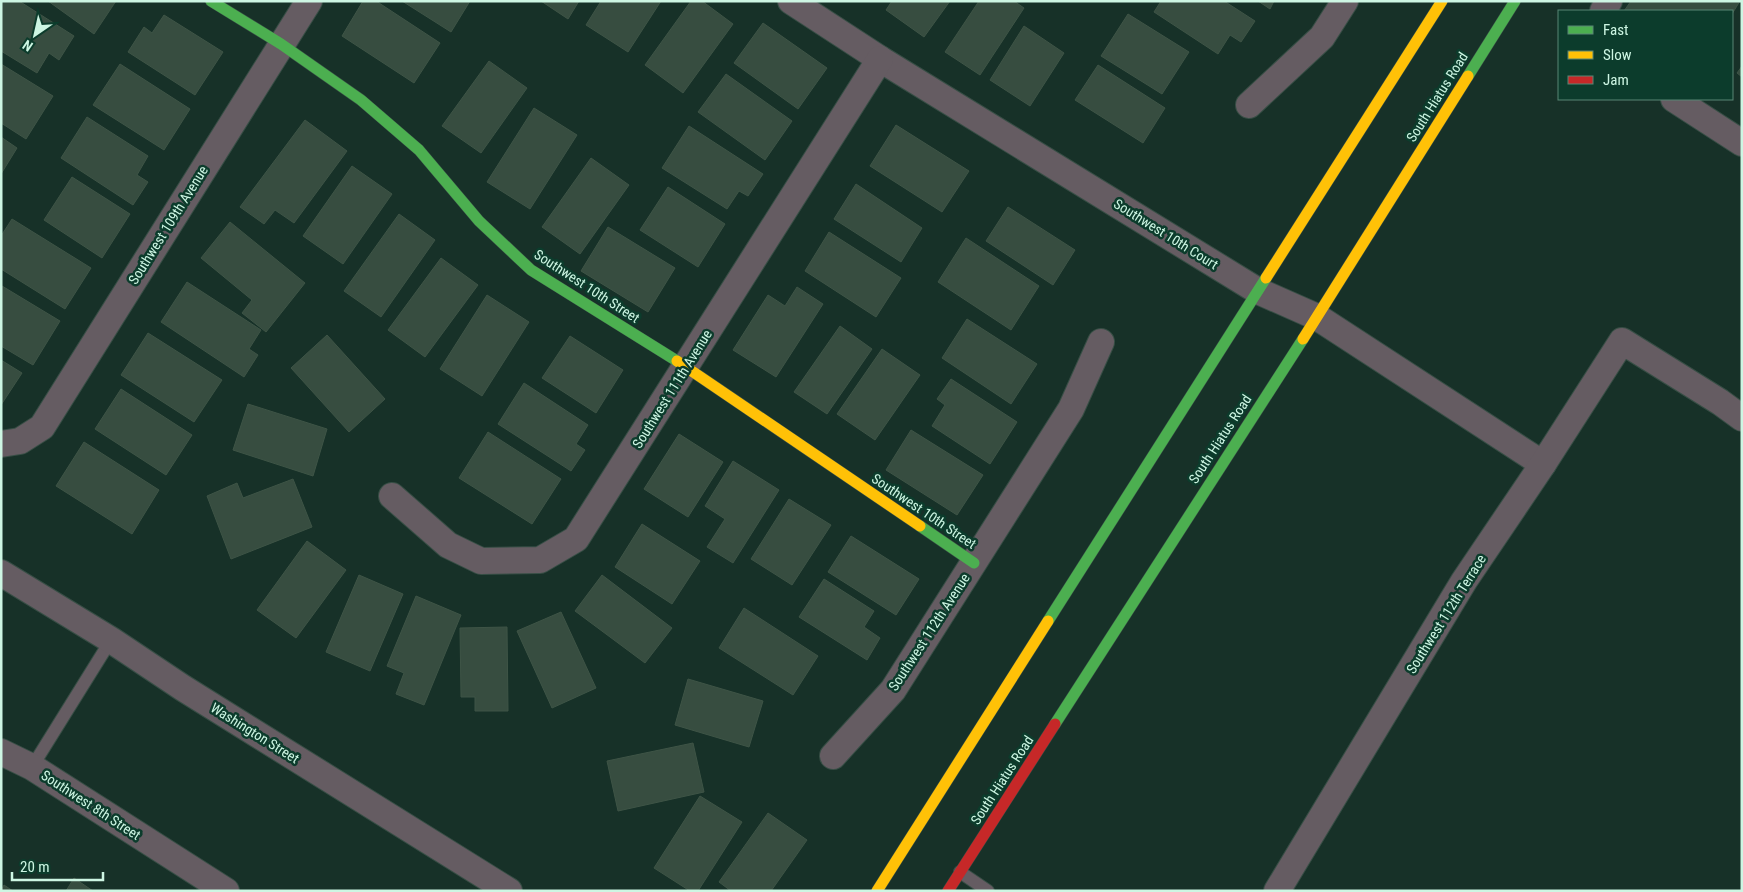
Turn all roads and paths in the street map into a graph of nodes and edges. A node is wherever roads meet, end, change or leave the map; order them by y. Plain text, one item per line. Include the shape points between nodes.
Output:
1 (211, 1) edge
2 (309, 1) edge
3 (790, 1) edge
4 (1345, 1) edge
5 (1442, 1) edge
6 (1515, 1) edge
7 (281, 44) junction
8 (880, 59) junction
9 (1676, 100) edge
10 (1249, 105) dead end
11 (1742, 143) edge
12 (1258, 290) junction
13 (1316, 316) junction
14 (1101, 342) dead end
15 (686, 367) junction
16 (1742, 418) edge
17 (10, 442) edge
18 (1543, 464) junction
19 (392, 496) dead end
20 (974, 563) junction
21 (1, 573) edge
22 (111, 640) junction
23 (1, 752) edge
24 (833, 756) dead end
25 (32, 767) junction
26 (960, 872) junction
27 (226, 891) edge
28 (509, 891) edge
29 (877, 891) edge
30 (948, 891) edge
31 (988, 891) edge
32 (1277, 891) edge

1 - 7 main road, Southwest 10th Street
2 - 7 street, Southwest 109th Avenue
3 - 8 street, Southwest 10th Court
4 - 10 street via 1322,37
5 - 12 main road
6 - 13 main road, South Hiatus Road
7 - 15 main road, Southwest 10th Street via 361,100 418,150 479,221 532,270
7 - 17 street, Southwest 109th Avenue via 42,427
8 - 12 street, Southwest 10th Court
8 - 15 street, Southwest 111th Avenue
9 - 11 street
12 - 13 street, Southwest 10th Court
12 - 29 main road
13 - 18 street, Southwest 10th Court
13 - 26 main road, South Hiatus Road
14 - 20 street, Southwest 112th Avenue via 1071,409
15 - 19 street, Southwest 111th Avenue via 576,539 540,560 481,561 448,545
15 - 20 main road, Southwest 10th Street
16 - 18 street, Southwest 112th Terrace via 1622,342
18 - 32 street, Southwest 112th Terrace via 1464,581
20 - 24 street, Southwest 112th Avenue via 893,690
21 - 22 street, Washington Street
22 - 25 lane
22 - 28 street, Washington Street
23 - 25 street
25 - 27 street, Southwest 8th Street
26 - 30 main road, South Hiatus Road
26 - 31 lane

